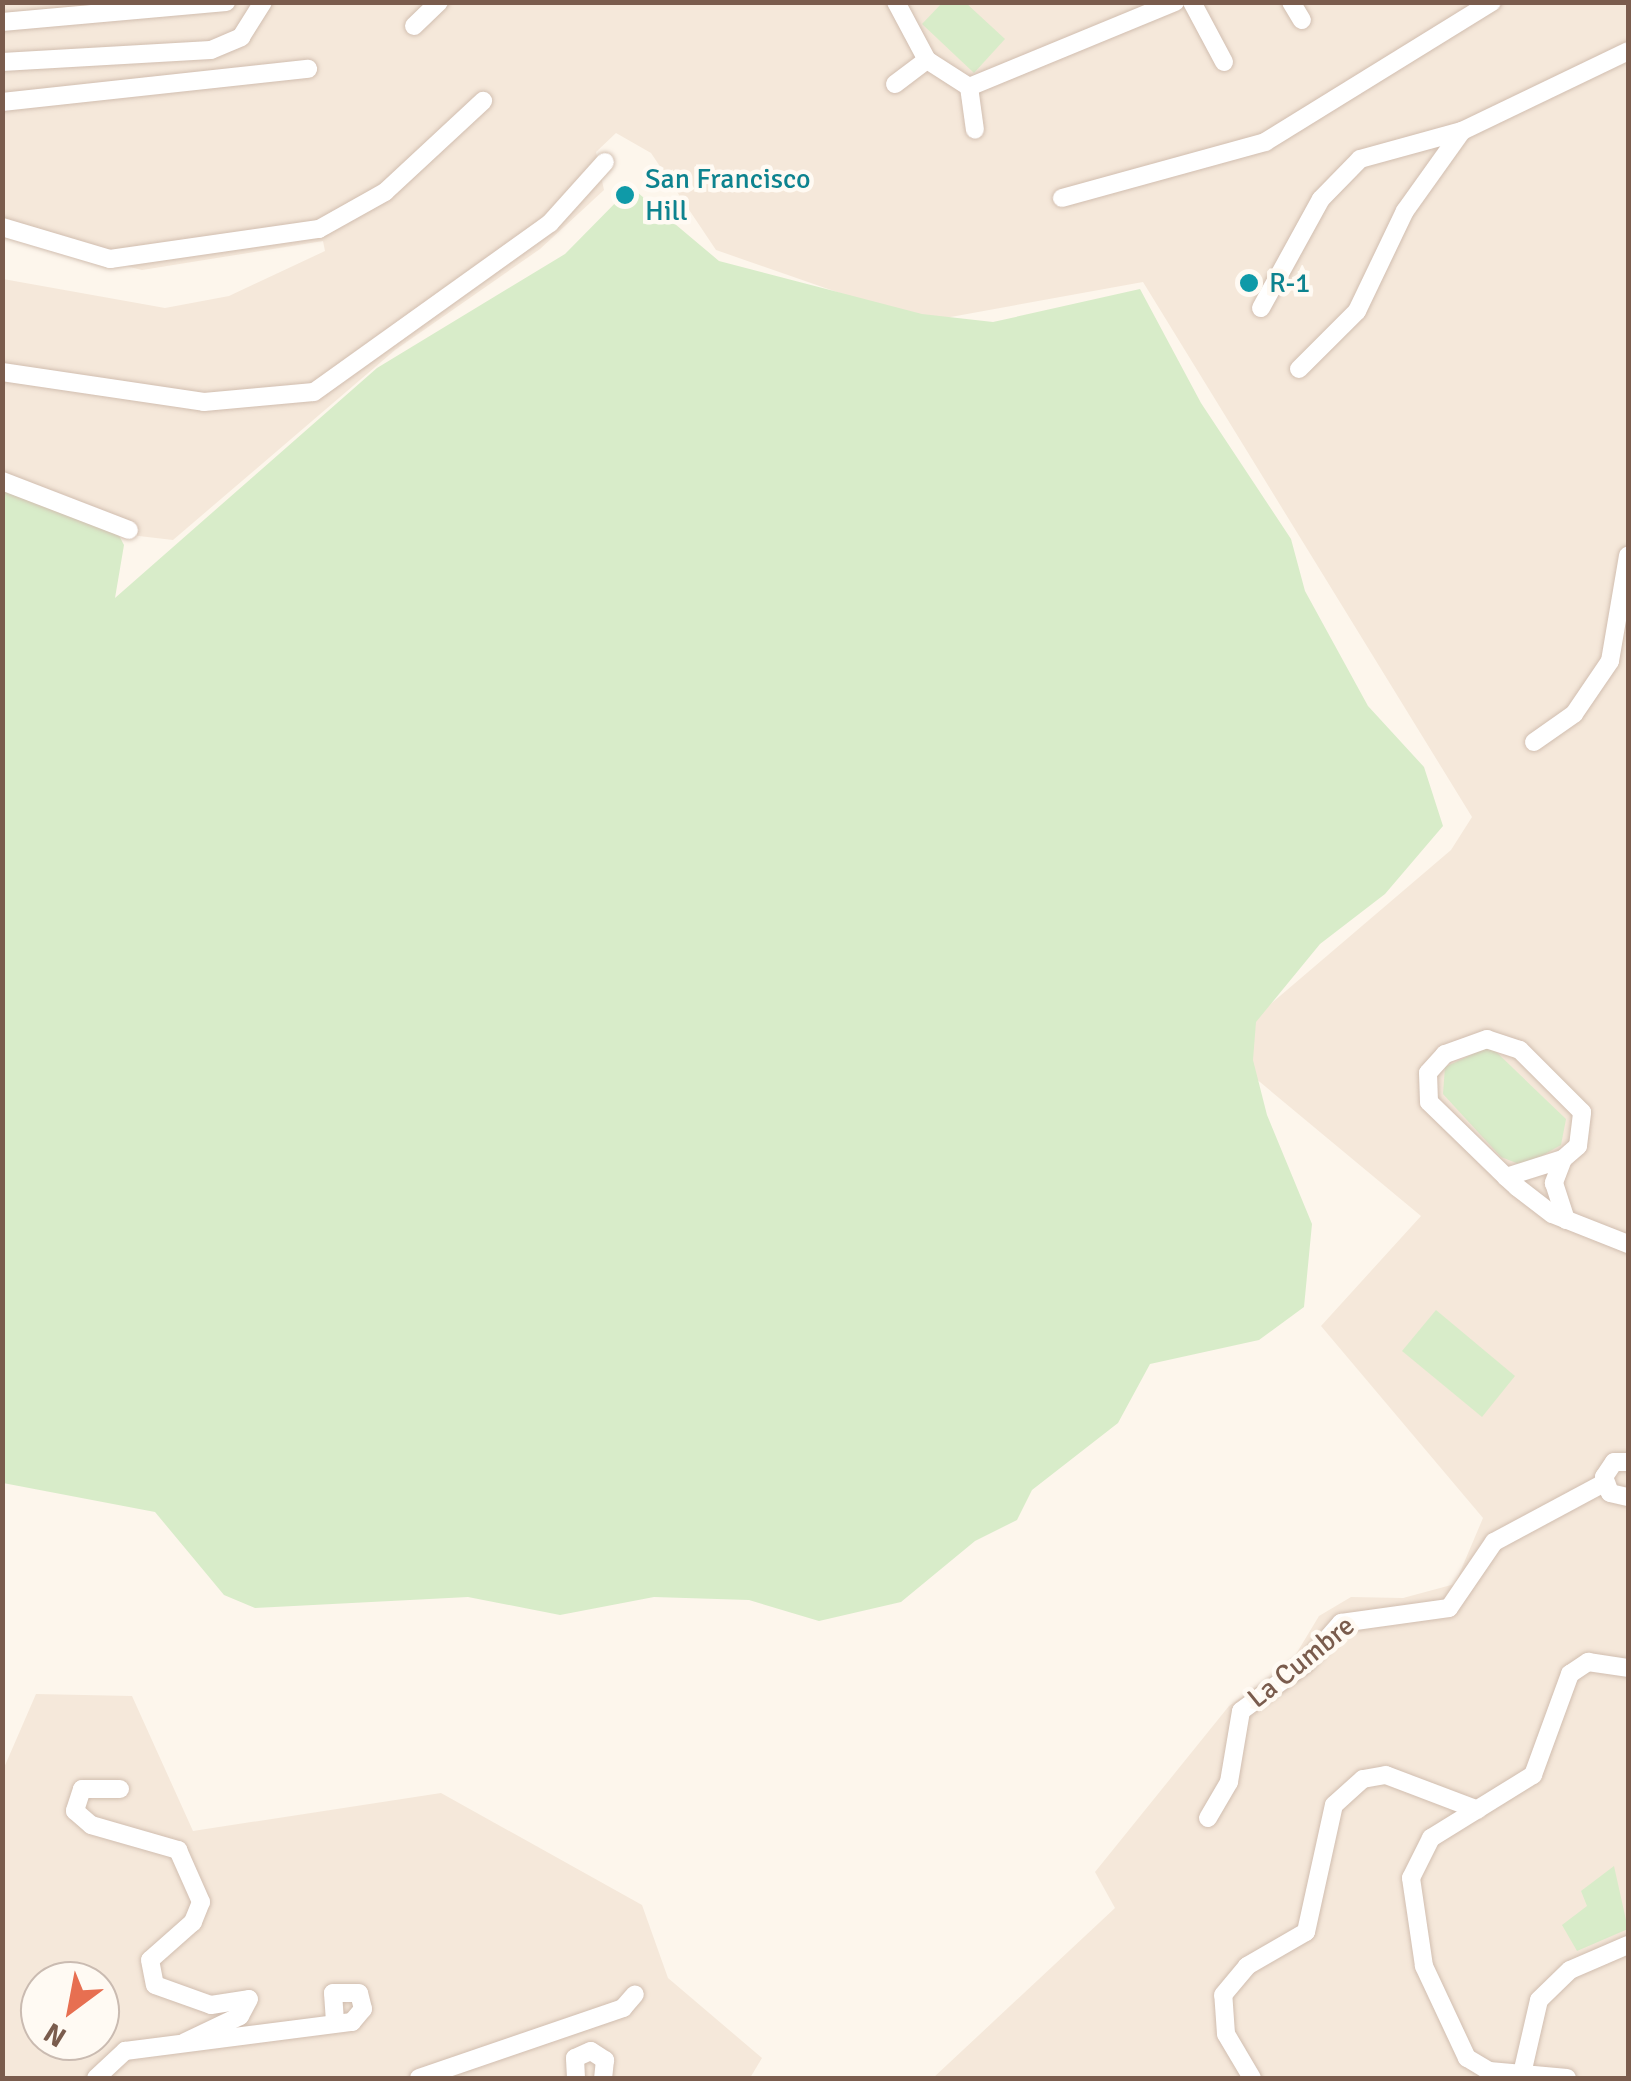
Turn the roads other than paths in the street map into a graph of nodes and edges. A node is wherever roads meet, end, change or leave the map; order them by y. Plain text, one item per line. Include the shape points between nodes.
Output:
1 (226, 2) edge
2 (262, 2) edge
3 (438, 2) edge
4 (896, 2) edge
5 (1175, 2) edge
6 (1192, 2) edge
7 (1291, 2) edge
8 (1492, 2) edge
9 (1140, 11) edge
10 (1302, 20) dead end
11 (2, 22) edge
12 (414, 26) dead end
13 (1628, 51) edge
14 (927, 60) junction
15 (2, 62) edge
16 (1224, 62) dead end
17 (308, 69) dead end
18 (895, 84) dead end
19 (970, 87) junction
20 (483, 100) dead end
21 (2, 102) edge
22 (975, 130) dead end
23 (1462, 131) junction
24 (604, 162) dead end
25 (1062, 198) dead end
26 (2, 227) edge
27 (1262, 308) dead end
28 (1299, 369) dead end
29 (2, 372) edge
30 (2, 481) edge
31 (129, 530) dead end
32 (1628, 556) edge
33 (1534, 742) dead end
34 (1563, 1159) junction
35 (1506, 1177) junction
36 (1566, 1220) junction
37 (1628, 1244) edge
38 (1628, 1462) edge
39 (1604, 1483) junction
40 (1628, 1497) edge
41 (1628, 1668) edge
42 (120, 1789) dead end
43 (1478, 1810) junction
44 (1208, 1818) dead end
45 (1628, 1945) edge
46 (635, 1994) dead end
47 (336, 2019) dead end
48 (185, 2042) junction
49 (1520, 2077) edge
50 (96, 2078) edge
51 (419, 2078) edge
52 (570, 2078) edge
53 (604, 2078) edge
54 (1252, 2078) edge
55 (1567, 2078) edge

1 - 11 street
2 - 15 street via 241,37 210,50
3 - 12 street
4 - 14 street
5 - 9 street
6 - 16 street
7 - 10 street
8 - 25 street via 1264,142
9 - 19 street
13 - 23 street
14 - 18 street
14 - 19 street
17 - 21 street
19 - 22 street
20 - 26 street via 385,192 319,229 110,260
23 - 27 street via 1380,147 1341,174
23 - 28 street via 1405,212 1357,311
24 - 29 street via 550,224 314,392 204,402
30 - 31 street
32 - 33 street via 1610,661 1574,714
34 - 35 street
34 - 35 street via 1578,1146 1582,1112 1520,1050 1488,1039 1445,1054 1428,1072 1429,1102
34 - 36 street via 1554,1183
35 - 36 street
36 - 37 street
38 - 39 street, La Cumbre via 1609,1466
39 - 40 street
39 - 44 street, La Cumbre via 1494,1542 1449,1608 1341,1622 1306,1664 1241,1711 1229,1782
41 - 43 street via 1588,1662 1570,1674 1534,1775
42 - 48 street via 82,1789 74,1811 178,1850 200,1902 150,1960 156,1985 211,2005 249,2000 240,2016
43 - 49 street via 1431,1838 1410,1900 1452,2039 1490,2071
43 - 54 street via 1386,1775 1363,1779 1334,1804 1306,1932 1247,1966 1223,1995 1226,2034
45 - 49 street via 1570,1970 1539,2000
46 - 51 street via 624,2008
47 - 48 street
48 - 50 street via 125,2052
49 - 55 street
52 - 53 street via 575,2058 590,2051 605,2060

